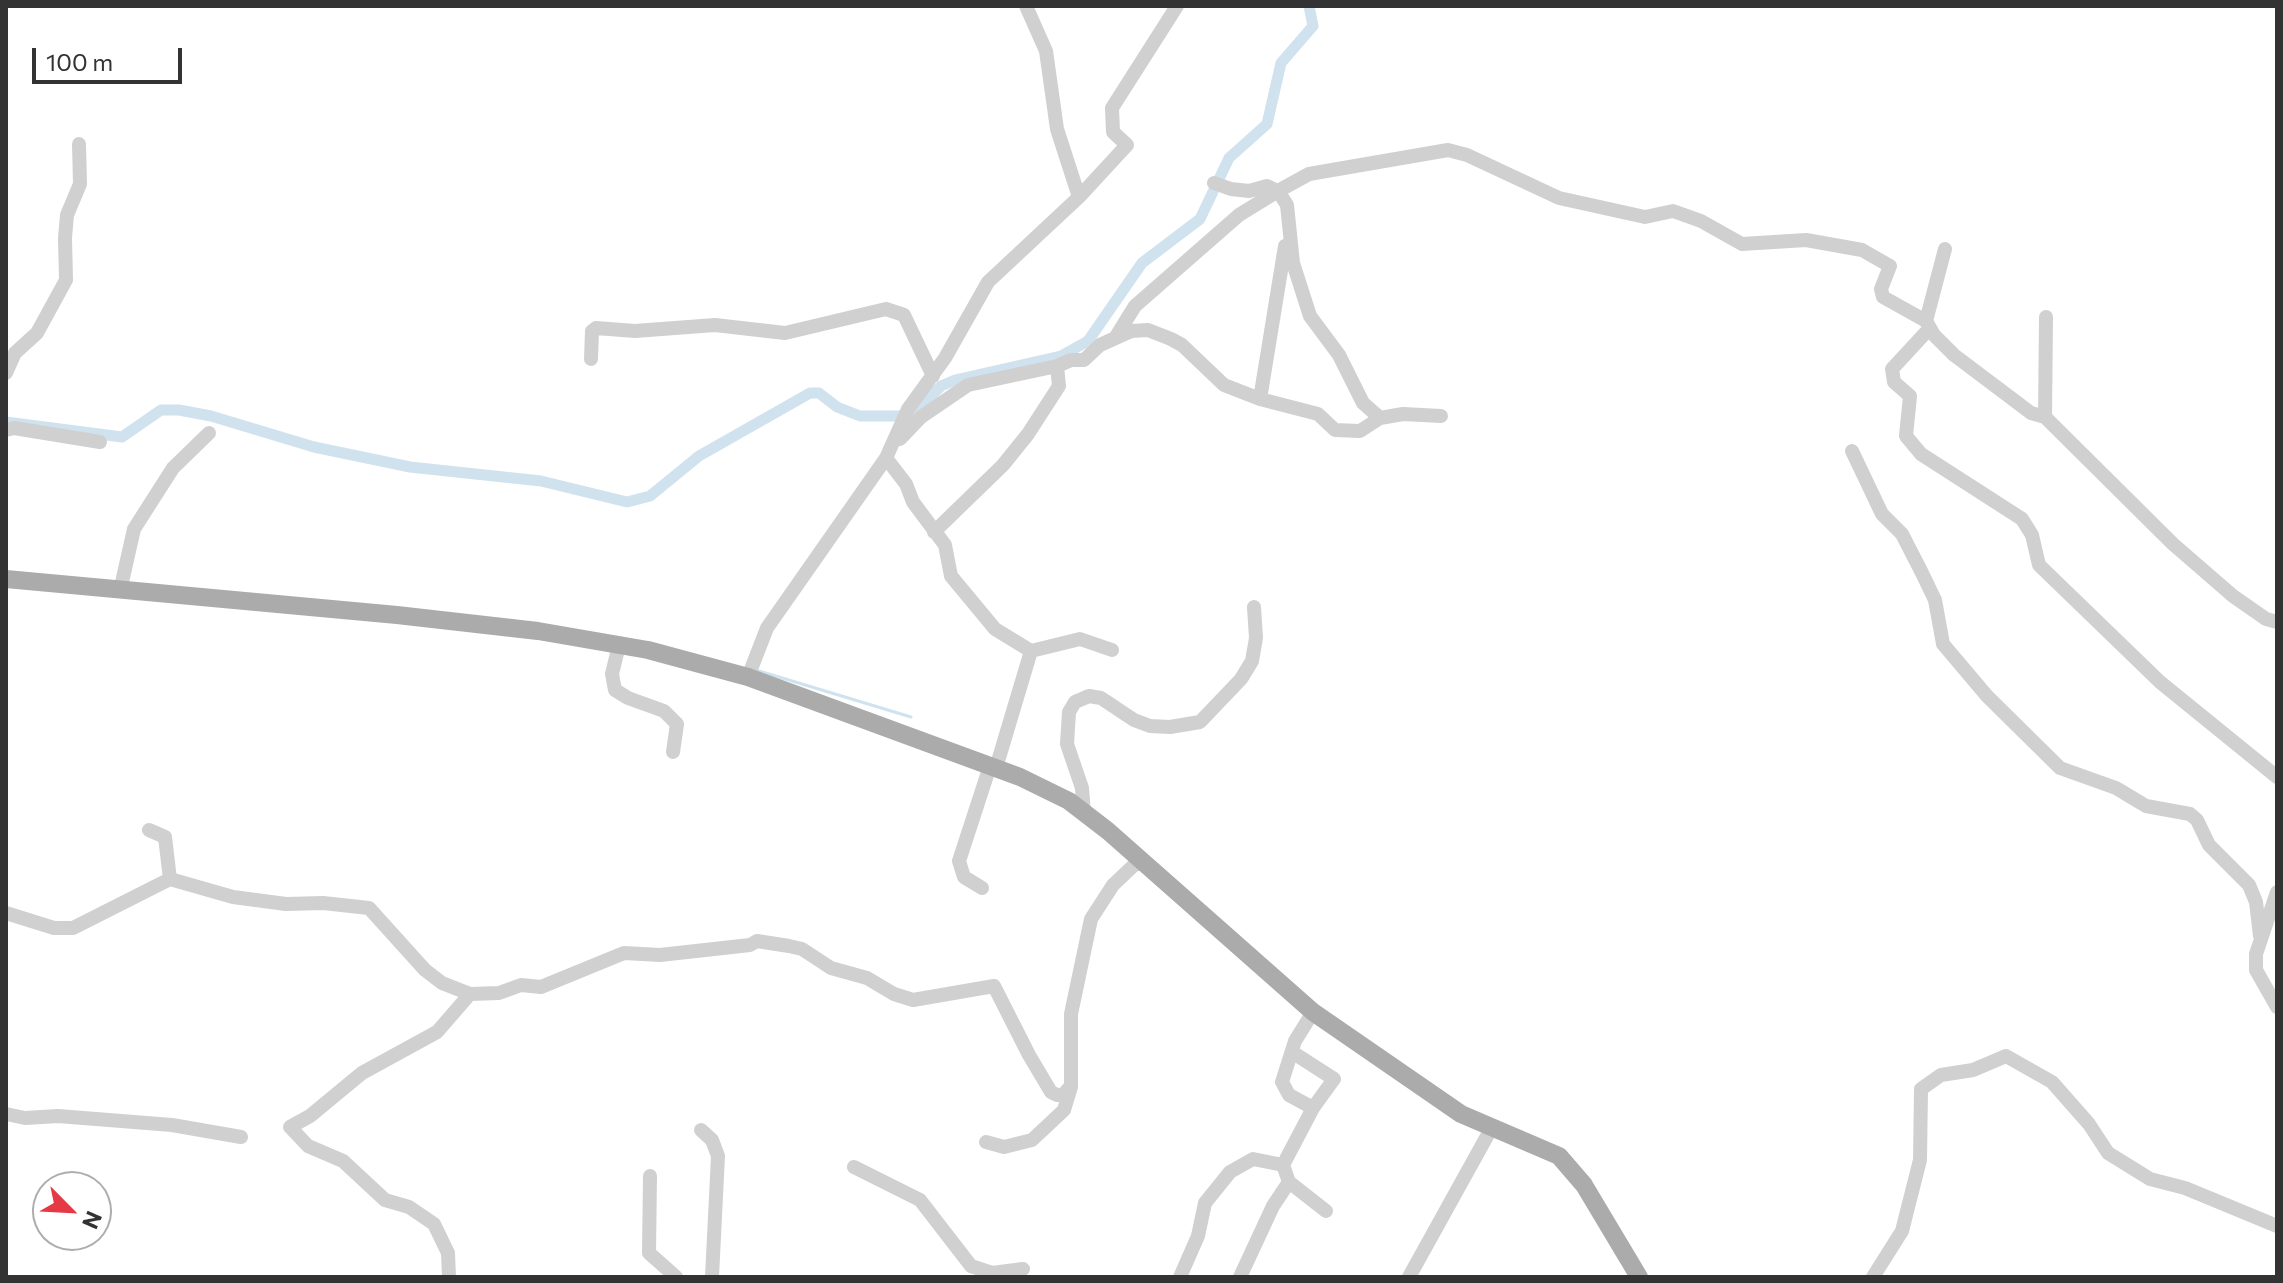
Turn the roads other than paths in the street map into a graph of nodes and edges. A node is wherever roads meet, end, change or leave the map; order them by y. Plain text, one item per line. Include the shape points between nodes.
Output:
1 (1026, 6) edge
2 (1177, 6) edge
3 (79, 144) dead end
4 (1218, 185) dead end
5 (1278, 191) junction
6 (1079, 197) junction
7 (1289, 226) junction
8 (1945, 249) dead end
9 (2046, 317) dead end
10 (1927, 325) junction
11 (1117, 335) junction
12 (591, 359) dead end
13 (1057, 366) junction
14 (6, 373) edge
15 (933, 376) junction
16 (1260, 399) junction
17 (1441, 416) dead end
18 (2045, 417) junction
19 (1380, 418) junction
20 (6, 430) edge
21 (209, 433) dead end
22 (100, 442) dead end
23 (1852, 451) dead end
24 (889, 453) junction
25 (934, 532) junction
26 (6, 579) edge
27 (120, 591) junction
28 (1254, 607) dead end
29 (2273, 622) edge
30 (619, 645) junction
31 (1112, 650) dead end
32 (1031, 651) junction
33 (748, 677) junction
34 (673, 752) dead end
35 (993, 767) junction
36 (2277, 777) edge
37 (1084, 813) junction
38 (149, 830) dead end
39 (1144, 861) junction
40 (170, 879) junction
41 (982, 888) dead end
42 (2277, 892) edge
43 (6, 913) edge
44 (2260, 936) junction
45 (470, 994) junction
46 (2277, 1007) edge
47 (1313, 1012) junction
48 (1292, 1052) junction
49 (1071, 1086) junction
50 (1313, 1108) junction
51 (6, 1114) edge
52 (1491, 1129) junction
53 (701, 1130) dead end
54 (241, 1137) dead end
55 (986, 1142) dead end
56 (1283, 1165) junction
57 (854, 1167) dead end
58 (650, 1176) dead end
59 (1289, 1182) junction
60 (1326, 1211) dead end
61 (2277, 1226) edge
62 (449, 1277) edge
63 (676, 1277) edge
64 (712, 1277) edge
65 (1019, 1277) edge
66 (1180, 1277) edge
67 (1240, 1277) edge
68 (1409, 1277) edge
69 (1639, 1277) edge
70 (1873, 1277) edge

1 - 6 street via 1046,51 1057,129
2 - 6 street via 1112,108 1113,132 1127,145
3 - 14 street via 80,184 67,215 66,280 37,333 15,353
4 - 5 street
5 - 7 street via 1287,205
5 - 10 street via 1309,174 1448,150 1559,198 1645,217 1673,211 1742,244 1806,240 1862,250 1890,266 1883,297
5 - 11 street via 1239,215 1146,296
6 - 15 street via 988,282
7 - 16 street
7 - 19 street via 1293,263 1310,316 1339,355 1363,403
8 - 10 street
9 - 18 street
10 - 18 street via 1954,355 2031,413
10 - 36 street via 1892,369 1894,382 1910,396 1906,436 1921,454 2022,519 2039,565 2160,682
11 - 13 street via 1084,360
11 - 16 street via 1148,330 1171,339 1224,385
12 - 15 street via 596,328 715,325 785,333 886,309 899,311 907,320
13 - 24 street via 968,385 921,417
13 - 25 street via 1059,386 1028,434
15 - 24 street via 905,416
16 - 19 street via 1318,414 1335,430 1360,431
17 - 19 street
18 - 29 street via 2173,544 2233,596
20 - 22 street
21 - 27 street via 173,468 134,529
23 - 44 street via 1882,514 1902,534 1928,587 1943,644 2060,768 2116,788 2146,806 2197,820 2209,845 2249,885
24 - 25 street
24 - 33 street via 767,628
25 - 32 street via 945,545 951,576 979,611 995,629
26 - 27 main road
27 - 30 main road via 397,615
28 - 37 street via 1252,661 1200,722 1150,726 1101,698 1075,702 1069,712 1067,744 1082,788
30 - 33 main road
30 - 34 street via 612,674 615,690 664,711 677,724
31 - 32 street via 1080,639
32 - 35 street
33 - 35 main road
35 - 37 main road
35 - 41 street via 959,861 964,877
37 - 39 main road
38 - 40 street via 165,837
39 - 47 main road
39 - 49 street via 1113,885 1091,919 1071,1014
40 - 43 street via 73,928 54,928
40 - 45 street via 233,897 369,908 425,970
42 - 44 street
44 - 46 street via 2256,970
45 - 49 street via 541,987 624,953 660,955 757,941 802,949 831,968 913,1000 994,986 1051,1092 1063,1095
45 - 62 street via 437,1032 362,1073 290,1127 308,1146 343,1161 385,1200 409,1207 434,1224 448,1253
47 - 48 street
47 - 52 main road
48 - 50 street via 1283,1090
48 - 50 street via 1334,1079
49 - 55 street via 1064,1110 1032,1140 1004,1147
50 - 56 street
51 - 54 street via 172,1125
52 - 68 street
52 - 69 main road via 1545,1148 1567,1163
53 - 64 street via 718,1156
56 - 59 street
56 - 66 street via 1253,1159 1230,1172 1205,1203
57 - 65 street via 920,1200 971,1266 992,1273 1023,1269
58 - 63 street via 649,1253
59 - 60 street
59 - 67 street
61 - 70 street via 2150,1179 2108,1153 2052,1082 2006,1056 1973,1070 1941,1075 1921,1089 1920,1160 1902,1231

